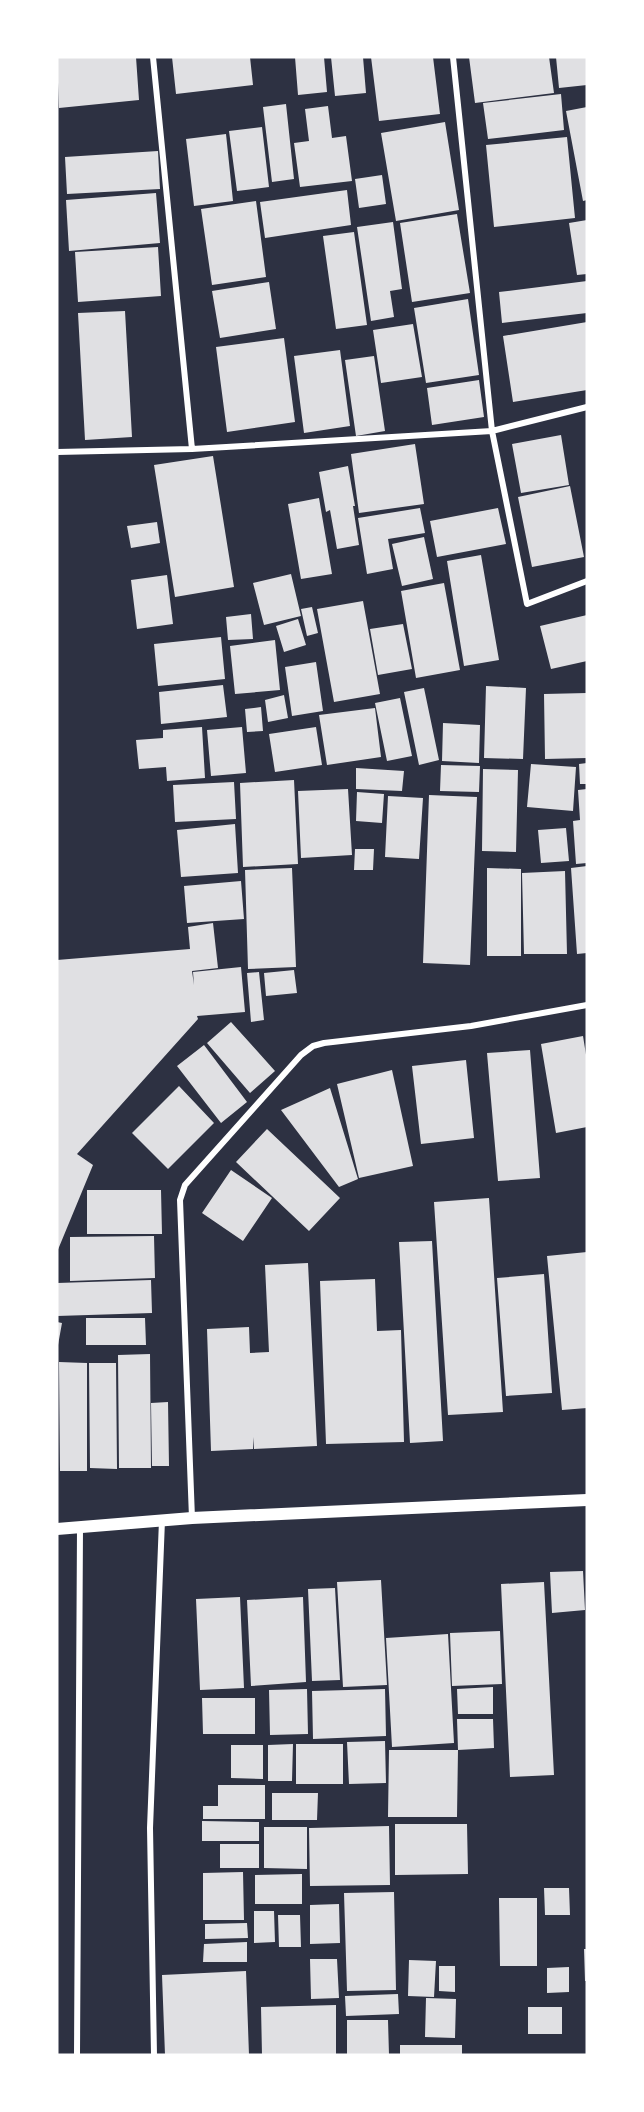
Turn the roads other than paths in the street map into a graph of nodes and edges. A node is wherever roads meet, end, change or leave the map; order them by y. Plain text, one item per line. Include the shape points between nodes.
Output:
1 (153, 57) edge
2 (453, 57) edge
3 (587, 406) edge
4 (492, 431) junction
5 (192, 449) junction
6 (57, 452) edge
7 (587, 581) edge
8 (587, 1005) edge
9 (587, 1500) edge
10 (192, 1518) junction
11 (162, 1520) junction
12 (80, 1527) junction
13 (57, 1529) edge
14 (77, 2055) edge
15 (154, 2055) edge

1 - 5 street
2 - 4 street
3 - 4 street
4 - 5 street
4 - 7 street via 527,604
5 - 6 street
8 - 10 street via 471,1026 313,1046 185,1185 180,1200
9 - 10 main road
10 - 11 main road
11 - 12 main road
11 - 15 street via 150,1828
12 - 13 main road
12 - 14 street

